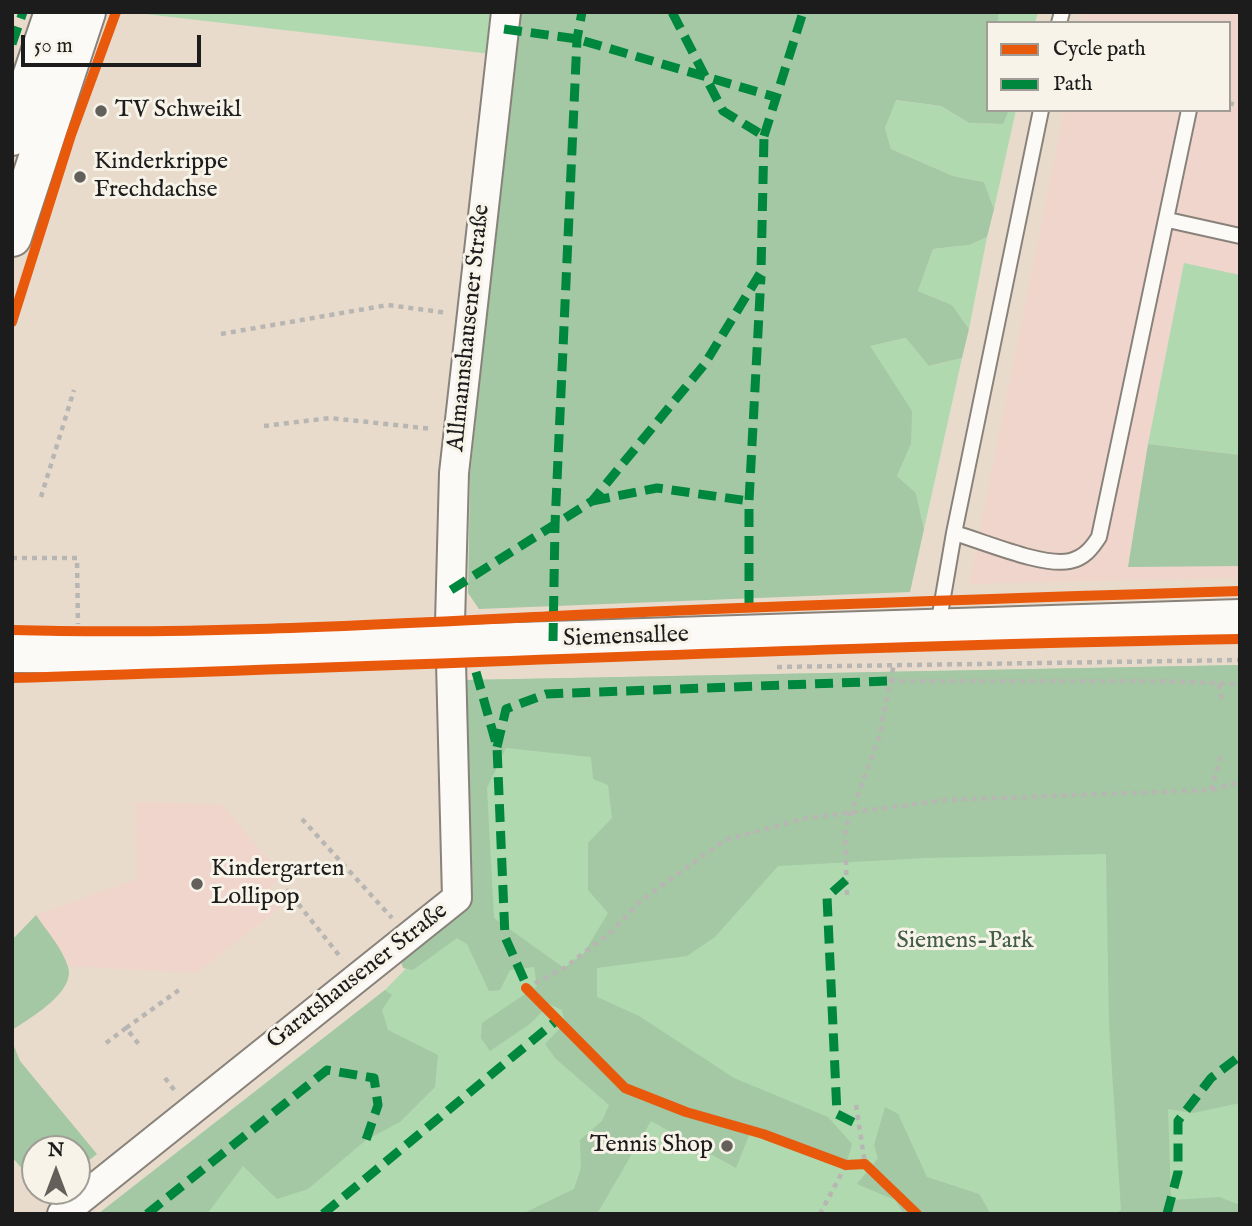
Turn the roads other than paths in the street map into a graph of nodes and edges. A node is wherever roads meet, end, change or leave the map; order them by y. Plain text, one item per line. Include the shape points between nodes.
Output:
1 (54, 12) edge
2 (86, 12) edge
3 (506, 12) edge
4 (1041, 112) edge
5 (1189, 112) edge
6 (12, 136) edge
7 (1168, 220) junction
8 (1240, 236) edge
9 (12, 237) edge
10 (954, 533) junction
11 (1240, 619) edge
12 (938, 626) junction
13 (451, 645) junction
14 (12, 653) edge
15 (62, 1214) edge

1 - 6 main road
2 - 9 main road
3 - 13 street, Allmannshausener Straße via 454,473
4 - 10 lane
5 - 7 lane
7 - 8 lane
7 - 10 lane via 1099,537 1089,552 1070,561 1046,560
10 - 12 lane
11 - 12 main road, Siemensallee
12 - 13 main road, Siemensallee
13 - 14 main road, Siemensallee
13 - 15 street, Garatshausener Straße via 457,898

